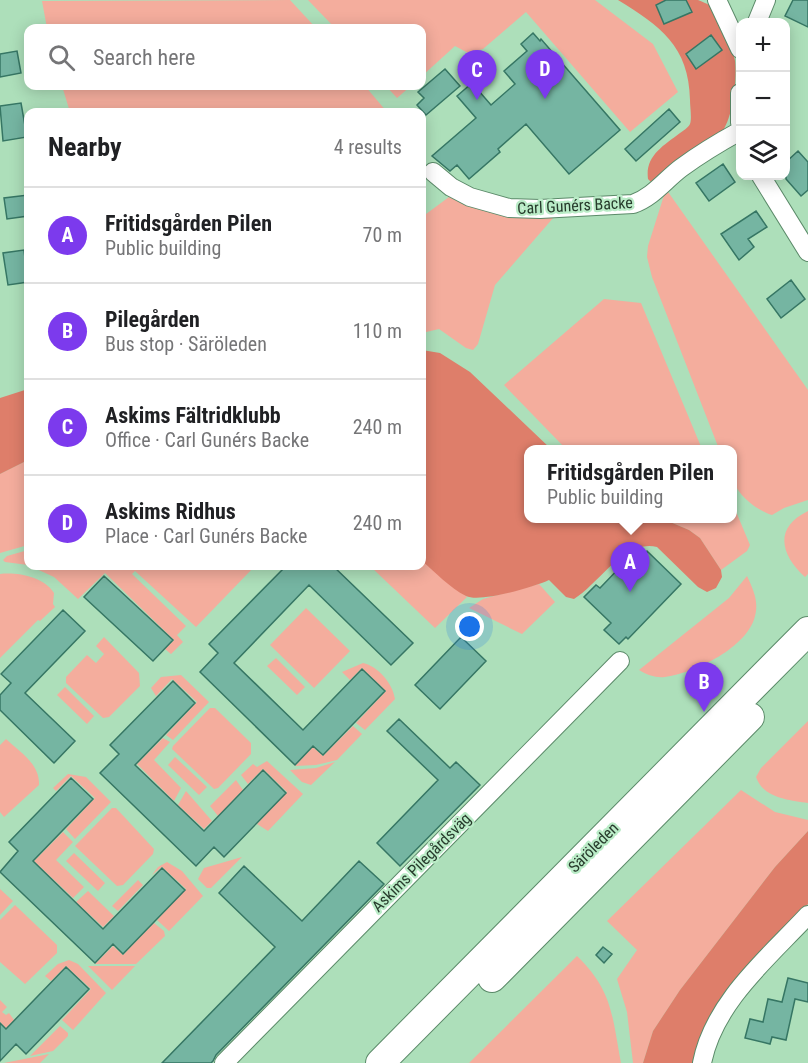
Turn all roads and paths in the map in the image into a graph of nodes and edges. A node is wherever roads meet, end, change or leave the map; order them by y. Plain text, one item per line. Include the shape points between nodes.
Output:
1 (717, 0) edge
2 (766, 0) edge
3 (759, 18) edge
4 (736, 40) edge
5 (736, 134) edge
6 (433, 172) dead end
7 (764, 180) edge
8 (805, 240) edge
9 (808, 631) edge
10 (808, 658) edge
11 (620, 662) dead end
12 (808, 915) edge
13 (224, 1063) edge
14 (380, 1063) edge
15 (408, 1063) edge
16 (702, 1063) edge

1 - 4 street
2 - 3 street
5 - 6 street, Carl Gunérs Backe via 681,168 643,201 633,204 509,208 452,188
7 - 8 street
9 - 14 main road, Säröleden
10 - 15 main road, Säröleden
11 - 13 street, Askims Pilegårdsväg
12 - 16 street via 724,1009

